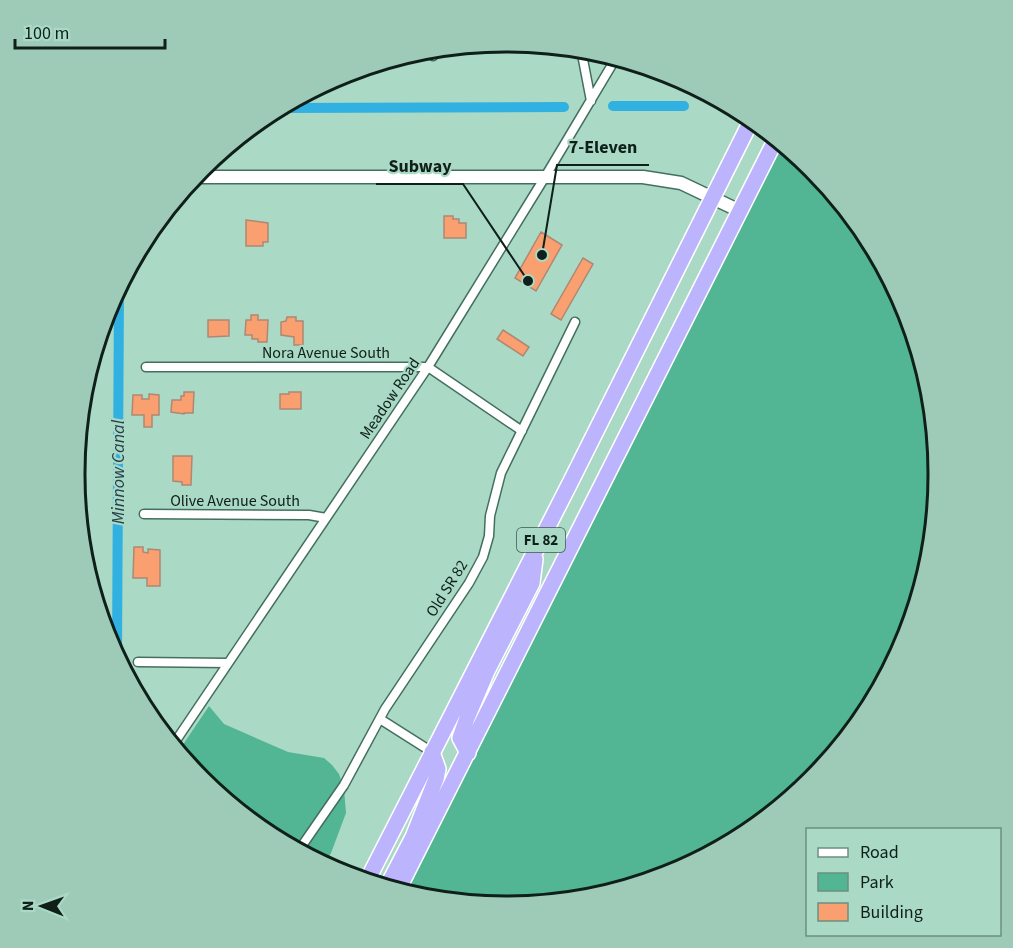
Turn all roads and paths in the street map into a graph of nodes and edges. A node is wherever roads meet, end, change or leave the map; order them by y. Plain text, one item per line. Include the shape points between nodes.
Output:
1 (583, 60) edge
2 (611, 66) edge
3 (591, 101) junction
4 (747, 129) edge
5 (772, 147) edge
6 (207, 177) edge
7 (545, 177) junction
8 (712, 198) junction
9 (740, 211) junction
10 (575, 322) dead end
11 (146, 367) dead end
12 (428, 367) junction
13 (522, 431) junction
14 (144, 514) dead end
15 (326, 519) junction
16 (536, 550) junction
17 (138, 662) dead end
18 (228, 663) junction
19 (380, 719) junction
20 (178, 738) edge
21 (432, 752) junction
22 (468, 753) junction
23 (304, 843) edge
24 (372, 873) edge
25 (391, 879) edge
26 (402, 882) edge

1 - 3 street
2 - 3 street, Meadow Road
3 - 7 street, Meadow Road
4 - 8 highway, FL 82
5 - 9 highway, FL 82
6 - 7 street
7 - 8 street via 656,178 681,183
7 - 12 street, Meadow Road
8 - 9 street
8 - 16 highway, FL 82
9 - 22 highway, FL 82
10 - 13 street, Old SR 82
11 - 12 street, Nora Avenue South
12 - 13 street
12 - 15 street, Meadow Road
13 - 19 street, Old SR 82 via 494,495 483,557
14 - 15 street, Olive Avenue South via 309,515
15 - 18 street, Meadow Road
16 - 21 highway, FL 82
16 - 22 highway via 532,583 487,671 460,738
17 - 18 street
18 - 20 street, Meadow Road
19 - 21 street
19 - 23 street, Old SR 82 via 344,784
21 - 24 highway, FL 82
21 - 25 highway via 438,769 436,779
22 - 26 highway, FL 82

